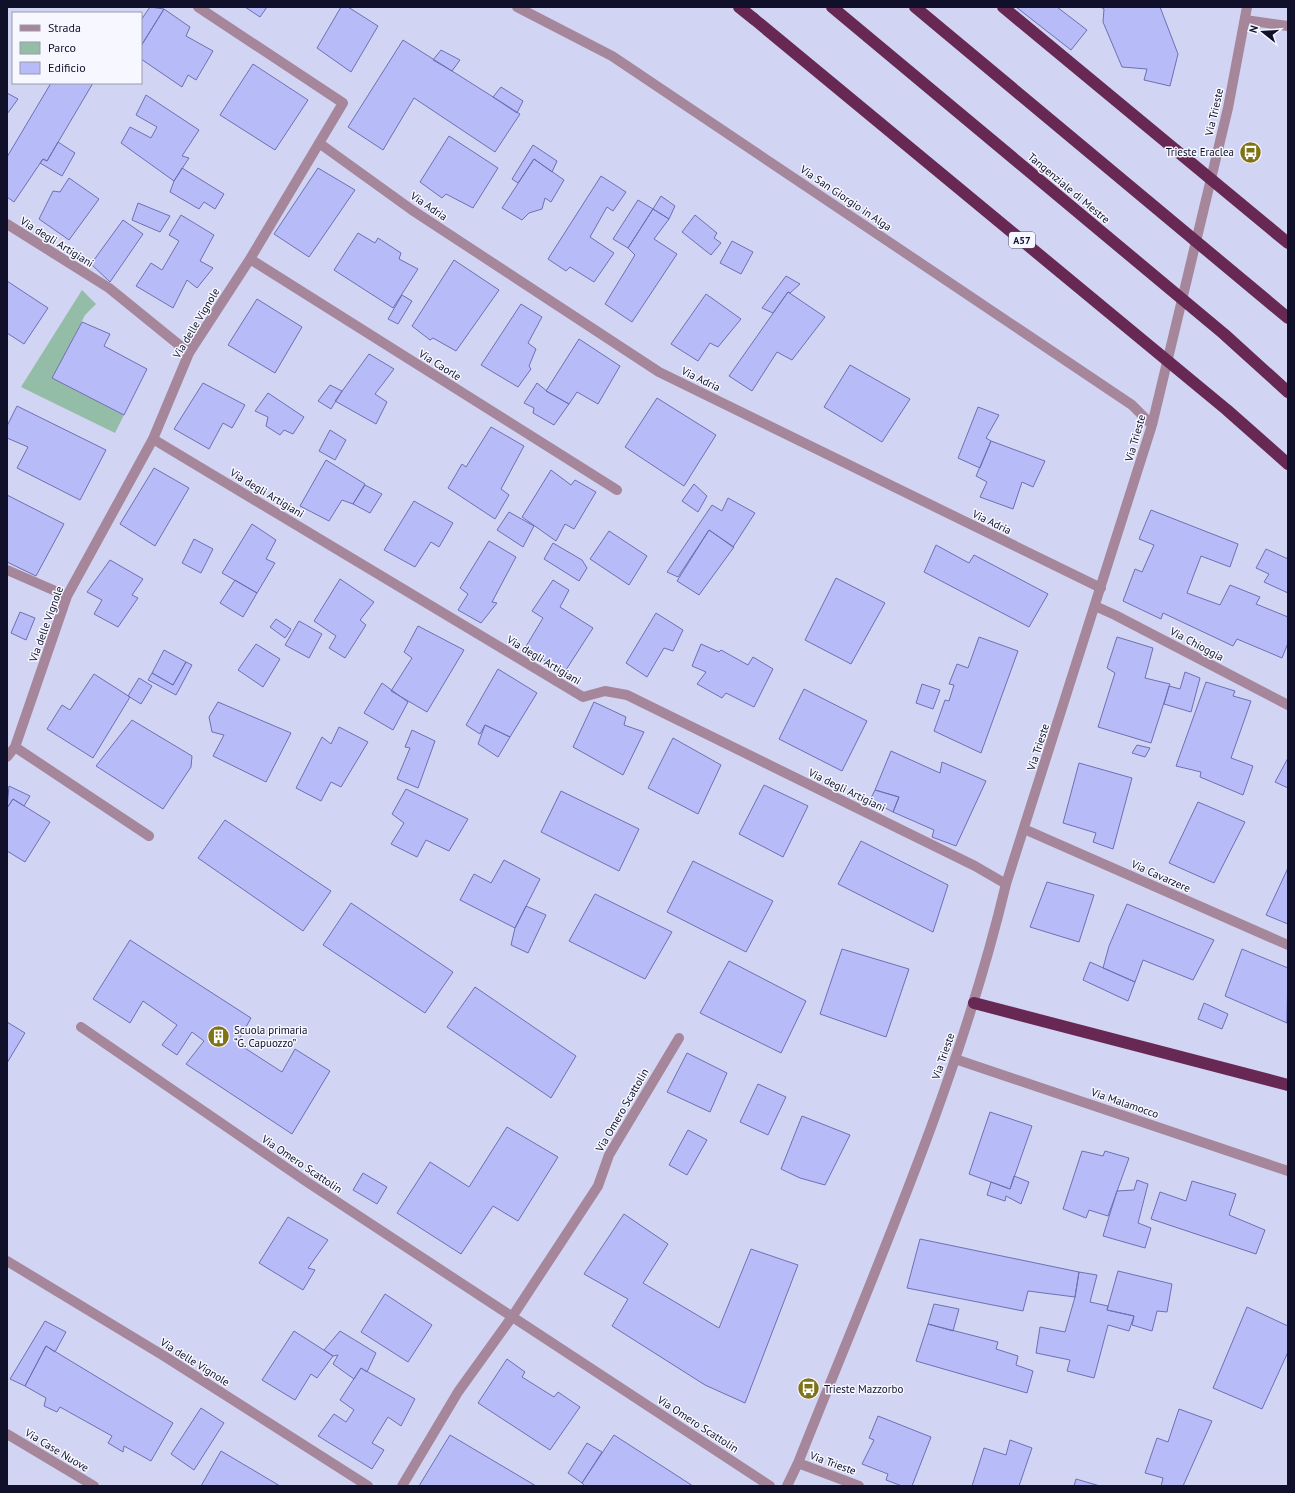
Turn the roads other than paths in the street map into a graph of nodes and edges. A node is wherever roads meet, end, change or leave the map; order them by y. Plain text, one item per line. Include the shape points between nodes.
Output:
1 (198, 7) edge
2 (517, 7) edge
3 (739, 7) edge
4 (832, 7) edge
5 (915, 7) edge
6 (1004, 7) edge
7 (1247, 7) edge
8 (1245, 20) junction
9 (1288, 26) edge
10 (319, 143) junction
11 (7, 224) edge
12 (1288, 242) edge
13 (250, 259) junction
14 (1288, 318) edge
15 (189, 353) junction
16 (1288, 392) edge
17 (1152, 425) junction
18 (153, 439) junction
19 (1288, 464) edge
20 (617, 490) dead end
21 (7, 570) edge
22 (1101, 588) junction
23 (67, 596) junction
24 (1095, 606) junction
25 (1288, 705) edge
26 (15, 747) junction
27 (7, 757) edge
28 (1024, 829) junction
29 (149, 836) dead end
30 (1006, 884) junction
31 (1288, 945) edge
32 (974, 1003) junction
33 (81, 1027) dead end
34 (679, 1038) dead end
35 (955, 1059) junction
36 (1288, 1085) edge
37 (1288, 1171) edge
38 (7, 1261) edge
39 (512, 1317) junction
40 (7, 1434) edge
41 (798, 1463) junction
42 (94, 1486) edge
43 (368, 1486) edge
44 (402, 1486) edge
45 (770, 1486) edge
46 (787, 1486) edge
47 (859, 1486) edge

1 - 10 street, Via delle Vignole via 343,103
2 - 17 street, Via San Giorgio in Alga via 612,56 1132,405
3 - 19 highway, A57, bridge via 1221,405
4 - 16 highway, Tangenziale di Mestre, bridge via 1218,329
5 - 14 highway, bridge
6 - 12 highway, bridge
7 - 8 street, Via Trieste
8 - 9 street
8 - 17 street, Via Trieste via 1228,108
10 - 13 street, Via delle Vignole
10 - 22 street, Via Adria via 412,210 659,372
11 - 15 street, Via degli Artigiani via 109,288
13 - 15 street, Via delle Vignole
13 - 20 street, Via Caorle
15 - 18 street, Via delle Vignole
17 - 22 street, Via Trieste
18 - 23 street, Via delle Vignole
18 - 30 street, Via degli Artigiani via 583,697 605,692 627,695 980,868
21 - 23 street
22 - 24 street, Via Trieste
23 - 26 street, Via delle Vignole
24 - 25 street, Via Chioggia
24 - 28 street, Via Trieste
26 - 27 street, Via delle Vignole
26 - 29 street
28 - 30 street, Via Trieste
28 - 31 street, Via Cavarzere
30 - 32 street, Via Trieste
32 - 35 street, Via Trieste
32 - 36 highway
33 - 39 street, Via Omero Scattolin via 307,1182
34 - 39 street, Via Omero Scattolin via 609,1155 598,1186
35 - 37 street, Via Malamocco
35 - 41 street, Via Trieste via 927,1138
38 - 43 street, Via delle Vignole via 164,1356
39 - 44 street, Via Omero Scattolin via 458,1392
39 - 45 street, Via Omero Scattolin
40 - 42 street, Via Case Nuove
41 - 46 street, Via Trieste
41 - 47 street, Via Trieste

